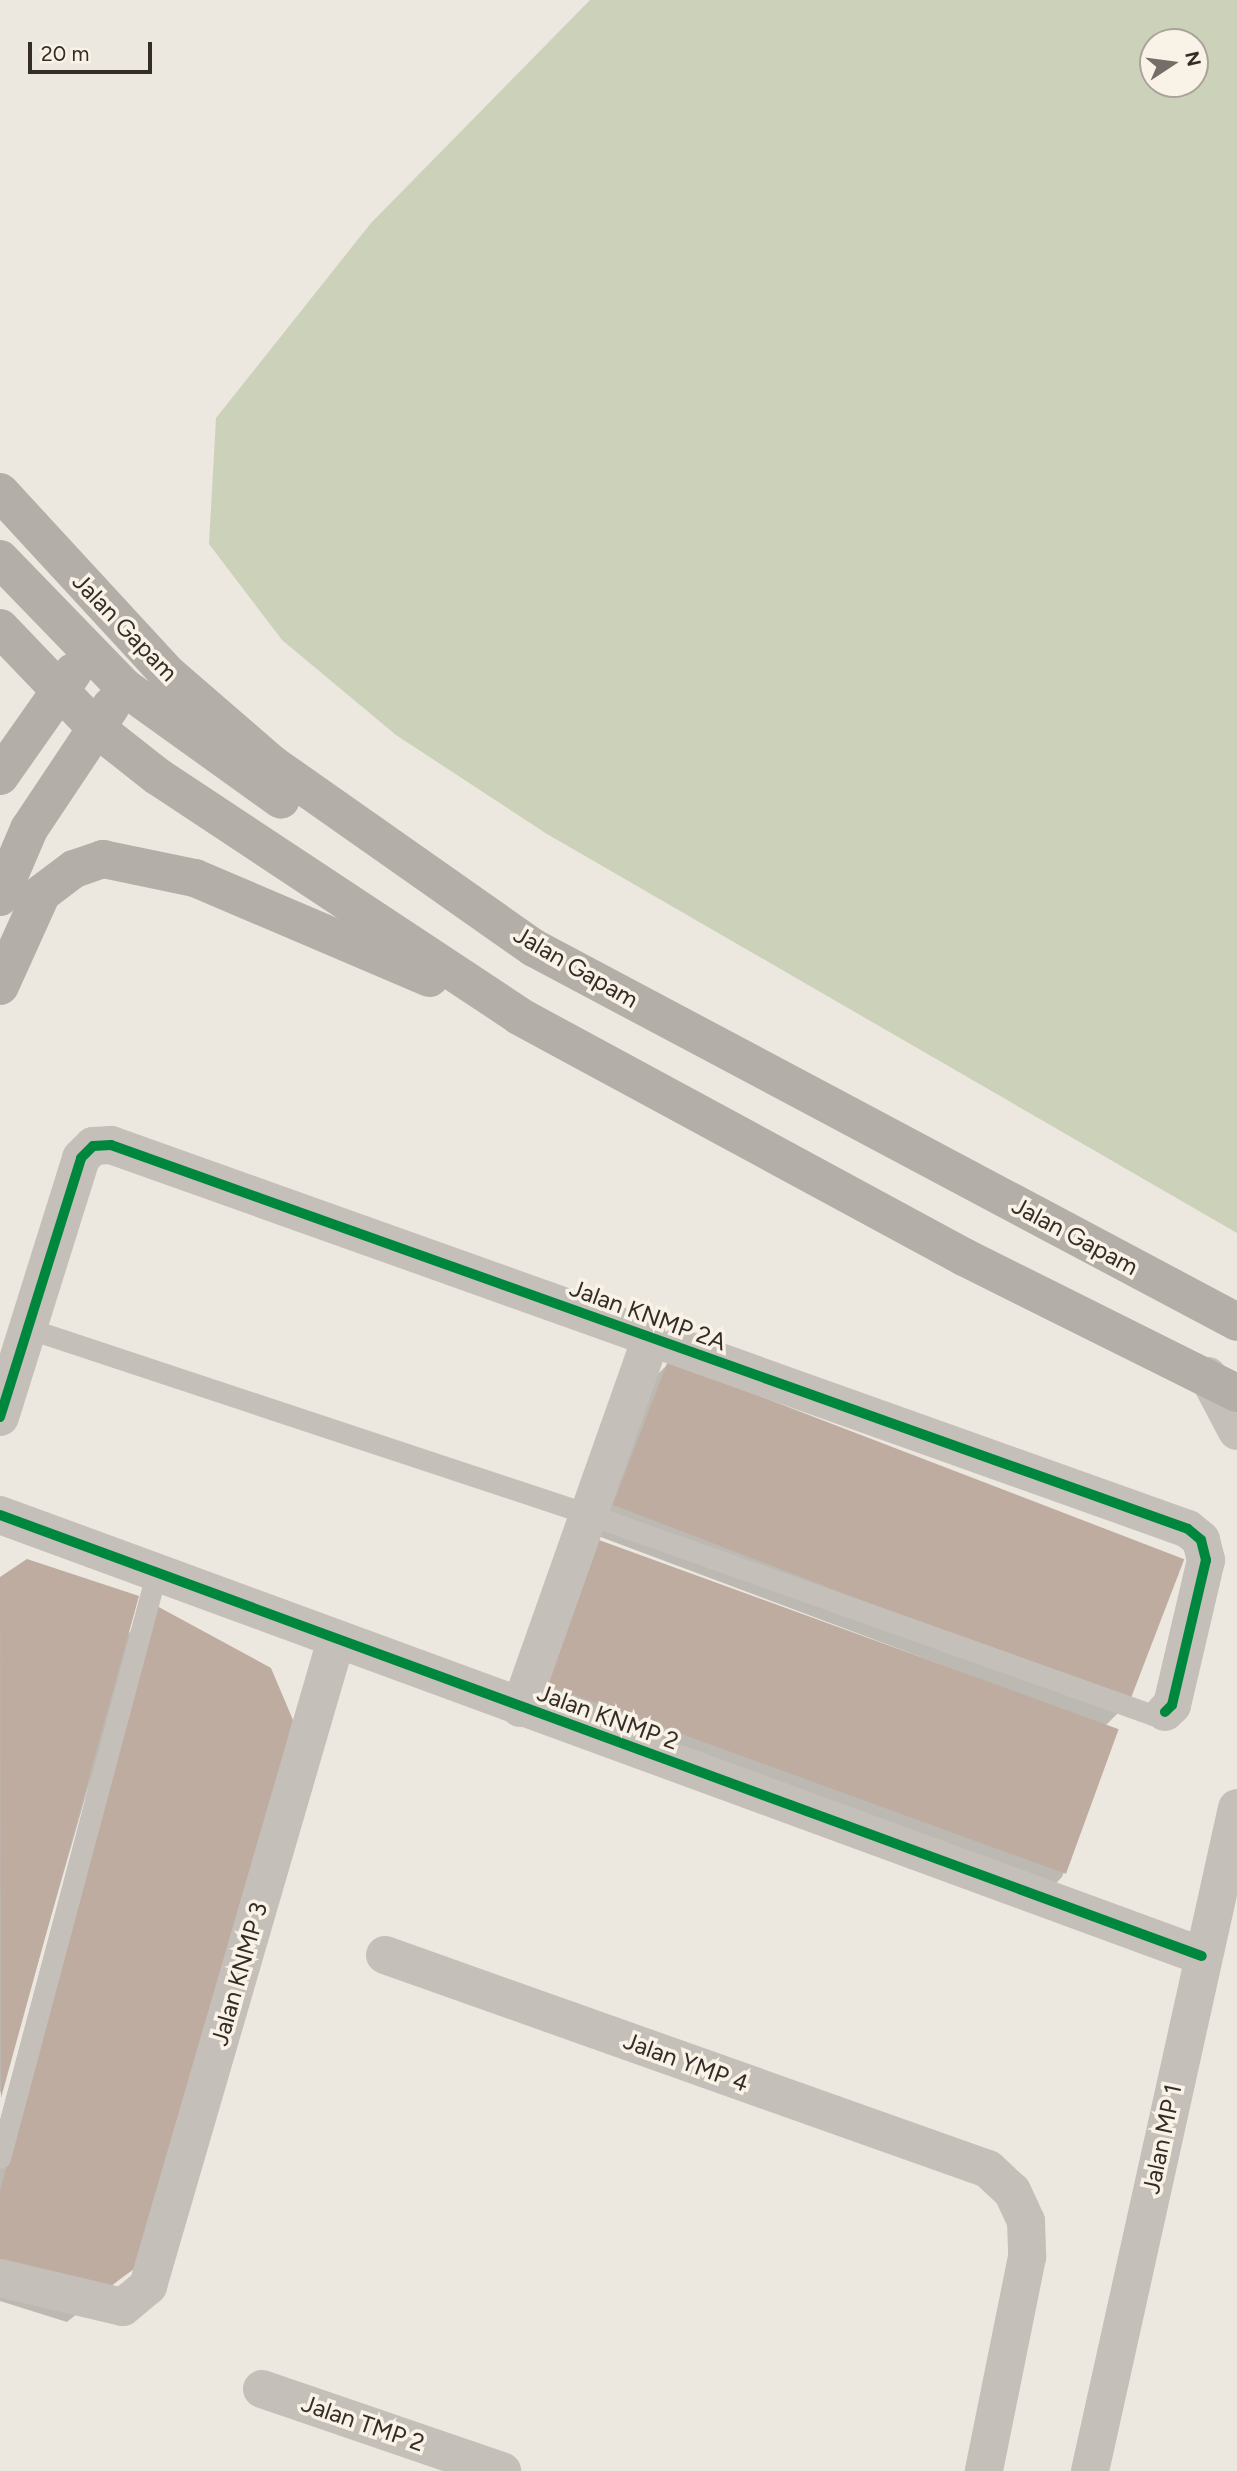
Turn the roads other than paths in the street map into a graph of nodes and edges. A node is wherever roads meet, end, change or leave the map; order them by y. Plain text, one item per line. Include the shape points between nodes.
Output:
1 (0, 492) edge
2 (0, 559) edge
3 (0, 628) edge
4 (88, 655) junction
5 (124, 687) junction
6 (58, 691) junction
7 (96, 728) junction
8 (0, 776) edge
9 (454, 891) junction
10 (0, 897) edge
11 (0, 986) edge
12 (519, 1016) junction
13 (1237, 1322) edge
14 (27, 1328) junction
15 (651, 1339) junction
16 (1222, 1384) edge
17 (0, 1417) edge
18 (1237, 1431) edge
19 (588, 1514) junction
20 (0, 1515) edge
21 (156, 1574) junction
22 (336, 1640) junction
23 (520, 1708) junction
24 (1165, 1712) joint
25 (1237, 1808) edge
26 (385, 1955) dead end
27 (1202, 1956) junction
28 (0, 2158) edge
29 (0, 2278) edge
30 (262, 2389) dead end
31 (502, 2471) edge
32 (984, 2471) edge
33 (1090, 2471) edge

1 - 9 main road, Jalan Gapam via 167,673 272,764
2 - 4 main road
3 - 6 main road
4 - 5 main road
4 - 6 main road
5 - 7 main road
5 - 9 main road via 324,829
6 - 7 main road
6 - 8 main road
7 - 10 main road via 29,829
7 - 12 main road via 157,776
9 - 13 main road, Jalan Gapam via 534,948
11 - 12 main road via 42,894 74,869 103,859 195,878
12 - 16 main road via 964,1257
14 - 15 street, Jalan KNMP 2A via 81,1158 93,1146 111,1145
14 - 17 street
14 - 19 lane
15 - 19 street
15 - 24 street, Jalan KNMP 2A via 1188,1529 1201,1541 1206,1560 1172,1705
16 - 18 street
19 - 23 street
19 - 24 lane via 1153,1715
20 - 21 street, Jalan KNMP 2
21 - 22 street, Jalan KNMP 2
21 - 28 lane
22 - 23 street, Jalan KNMP 2
22 - 29 street, Jalan KNMP 3 via 148,2286 133,2303 112,2306
23 - 27 street, Jalan KNMP 2
25 - 27 street, Jalan MP 1
26 - 32 street, Jalan YMP 4 via 988,2169 1012,2191 1026,2221 1027,2257
27 - 33 street, Jalan MP 1
30 - 31 street, Jalan TMP 2

